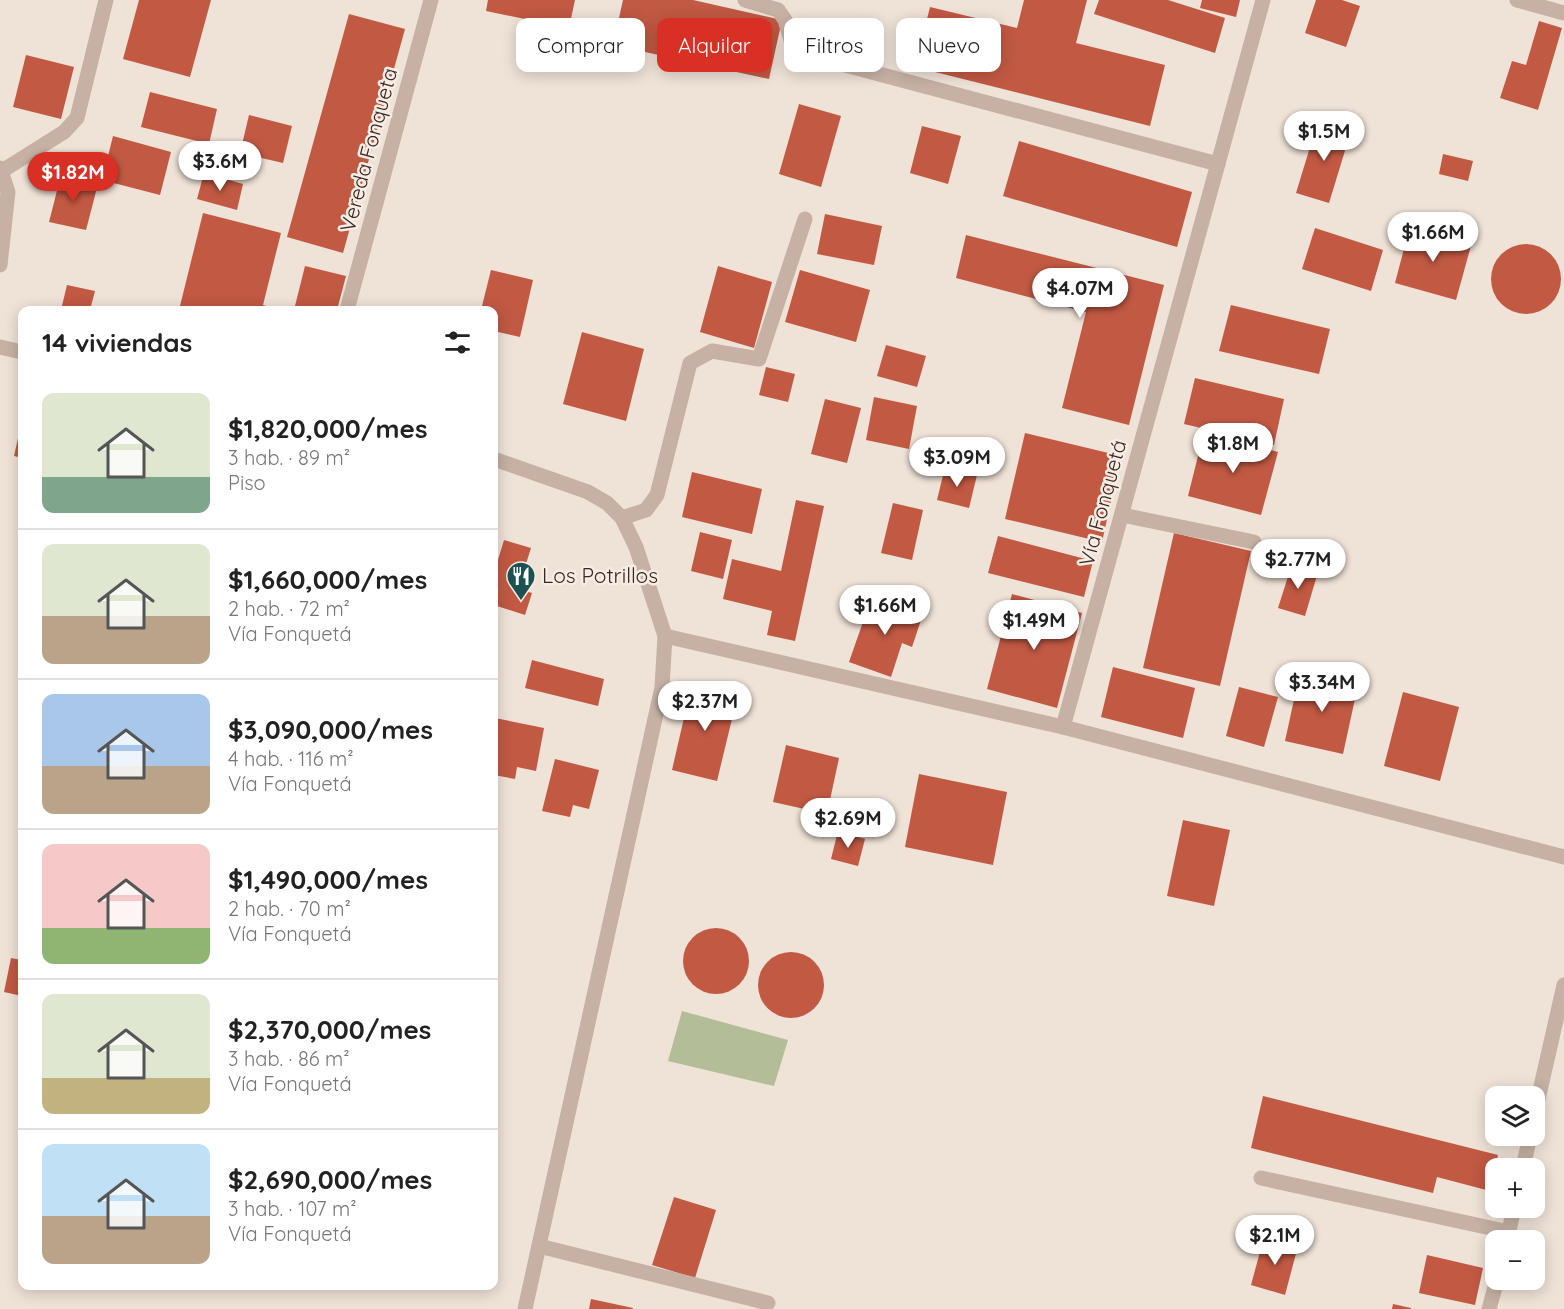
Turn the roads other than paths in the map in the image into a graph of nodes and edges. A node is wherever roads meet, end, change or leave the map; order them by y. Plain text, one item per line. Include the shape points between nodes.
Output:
1 (106, 0) edge
2 (431, 0) edge
3 (745, 0) edge
4 (1263, 0) edge
5 (1517, 0) edge
6 (1564, 13) edge
7 (1218, 164) junction
8 (1, 170) edge
9 (805, 219) dead end
10 (0, 265) edge
11 (348, 306) edge
12 (0, 347) edge
13 (18, 351) edge
14 (498, 460) edge
15 (1122, 515) junction
16 (622, 518) junction
17 (1254, 542) dead end
18 (665, 636) junction
19 (1063, 727) junction
20 (1564, 857) edge
21 (1564, 985) edge
22 (1541, 1086) edge
23 (1261, 1178) dead end
24 (1485, 1231) edge
25 (539, 1246) junction
26 (1494, 1290) edge
27 (768, 1303) dead end
28 (525, 1309) edge
29 (1489, 1309) edge

1 - 8 street via 77,118 64,132
2 - 11 street, Vereda Fonqueta
3 - 7 street via 778,10 800,53
4 - 7 street, Vía Fonquetá
5 - 6 street
7 - 15 street, Vía Fonquetá
8 - 10 street via 8,192
9 - 16 street via 759,359 712,351 690,363 657,495 646,510
12 - 13 street
14 - 16 street via 588,492
15 - 17 street
15 - 19 street, Vía Fonquetá
16 - 18 street via 643,566
18 - 19 street
18 - 25 street via 662,687
19 - 20 street
21 - 22 street
23 - 24 street
25 - 27 street
25 - 28 street
26 - 29 street

